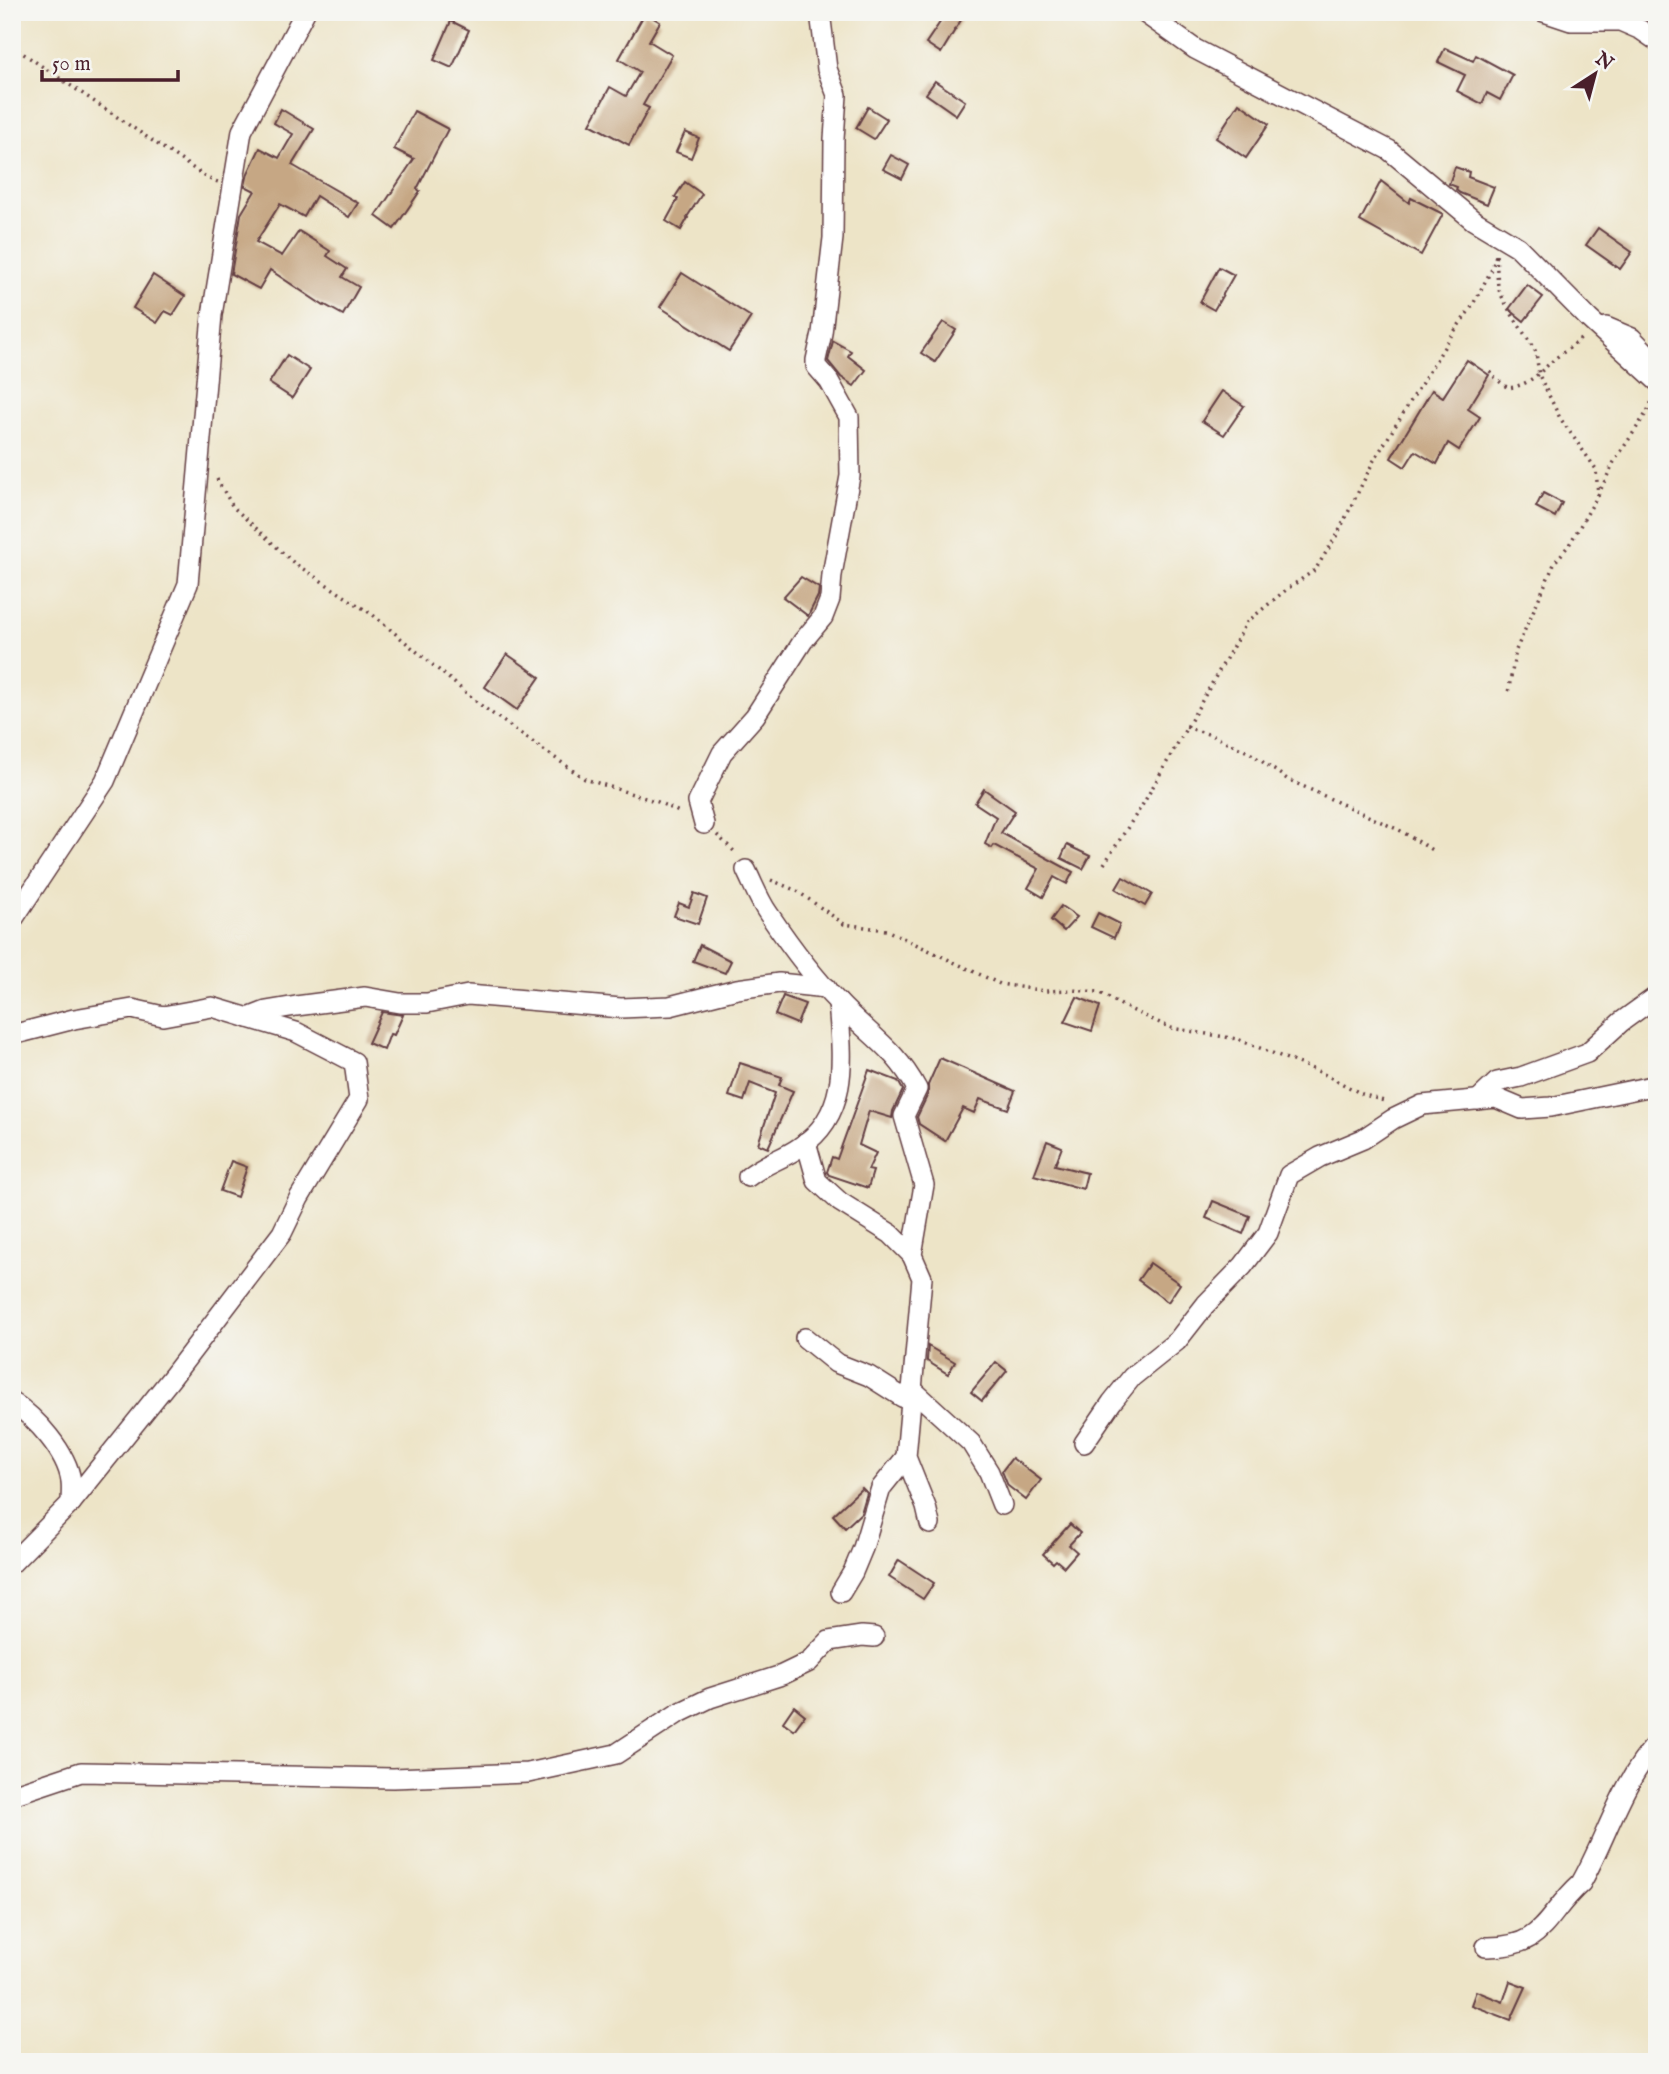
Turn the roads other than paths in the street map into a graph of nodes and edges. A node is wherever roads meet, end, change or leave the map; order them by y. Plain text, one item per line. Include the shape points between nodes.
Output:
1 (305, 12) edge
2 (820, 12) edge
3 (1143, 12) edge
4 (1544, 12) edge
5 (1657, 41) edge
6 (1593, 323) junction
7 (1657, 364) edge
8 (1657, 381) edge
9 (704, 824) road end
10 (746, 870) road end
11 (12, 921) edge
12 (832, 995) junction
13 (1657, 996) edge
14 (248, 1018) junction
15 (12, 1035) edge
16 (1657, 1085) edge
17 (1478, 1100) junction
18 (806, 1142) junction
19 (748, 1177) dead end
20 (912, 1255) junction
21 (805, 1338) dead end
22 (913, 1390) junction
23 (12, 1402) edge
24 (1084, 1443) dead end
25 (906, 1457) junction
26 (71, 1503) junction
27 (1003, 1505) dead end
28 (930, 1524) dead end
29 (12, 1563) edge
30 (841, 1592) dead end
31 (874, 1637) dead end
32 (1657, 1743) edge
33 (12, 1795) edge
34 (1486, 1947) dead end

1 - 11 street via 242,131 212,315 188,584 105,781
2 - 9 street via 827,69 837,95 833,238 816,366 849,417 850,476 829,603 755,716 722,753 698,802
3 - 6 street via 1195,49 1389,150 1498,245 1518,247
4 - 5 street via 1571,20 1620,22
6 - 7 street via 1632,338
6 - 8 street
10 - 12 street via 766,912
12 - 14 street via 779,983 670,1006 621,1008 468,995 427,1003 365,997 266,1011
12 - 18 street via 841,1084 831,1114
12 - 20 street via 885,1044 917,1089 904,1116 924,1185
13 - 17 street via 1587,1053 1497,1082
14 - 15 street via 212,1007 163,1016 132,1009
14 - 26 street via 296,1032 354,1062 359,1099 267,1255
16 - 17 street via 1551,1107 1522,1109 1496,1098
17 - 24 street via 1422,1105 1289,1175 1268,1233 1243,1266 1177,1341 1132,1377
18 - 19 street
18 - 20 street via 817,1181 840,1202 891,1234
20 - 22 street via 922,1278
21 - 22 street via 836,1363 869,1376 902,1397
22 - 25 street
22 - 27 street via 971,1443
23 - 26 street via 59,1448 71,1480
25 - 28 street
25 - 30 street via 881,1488 863,1548
26 - 29 street
31 - 33 street via 829,1641 809,1662 710,1698 616,1754 528,1773 393,1778 81,1772
32 - 34 street via 1631,1779 1581,1884 1535,1935 1507,1947

